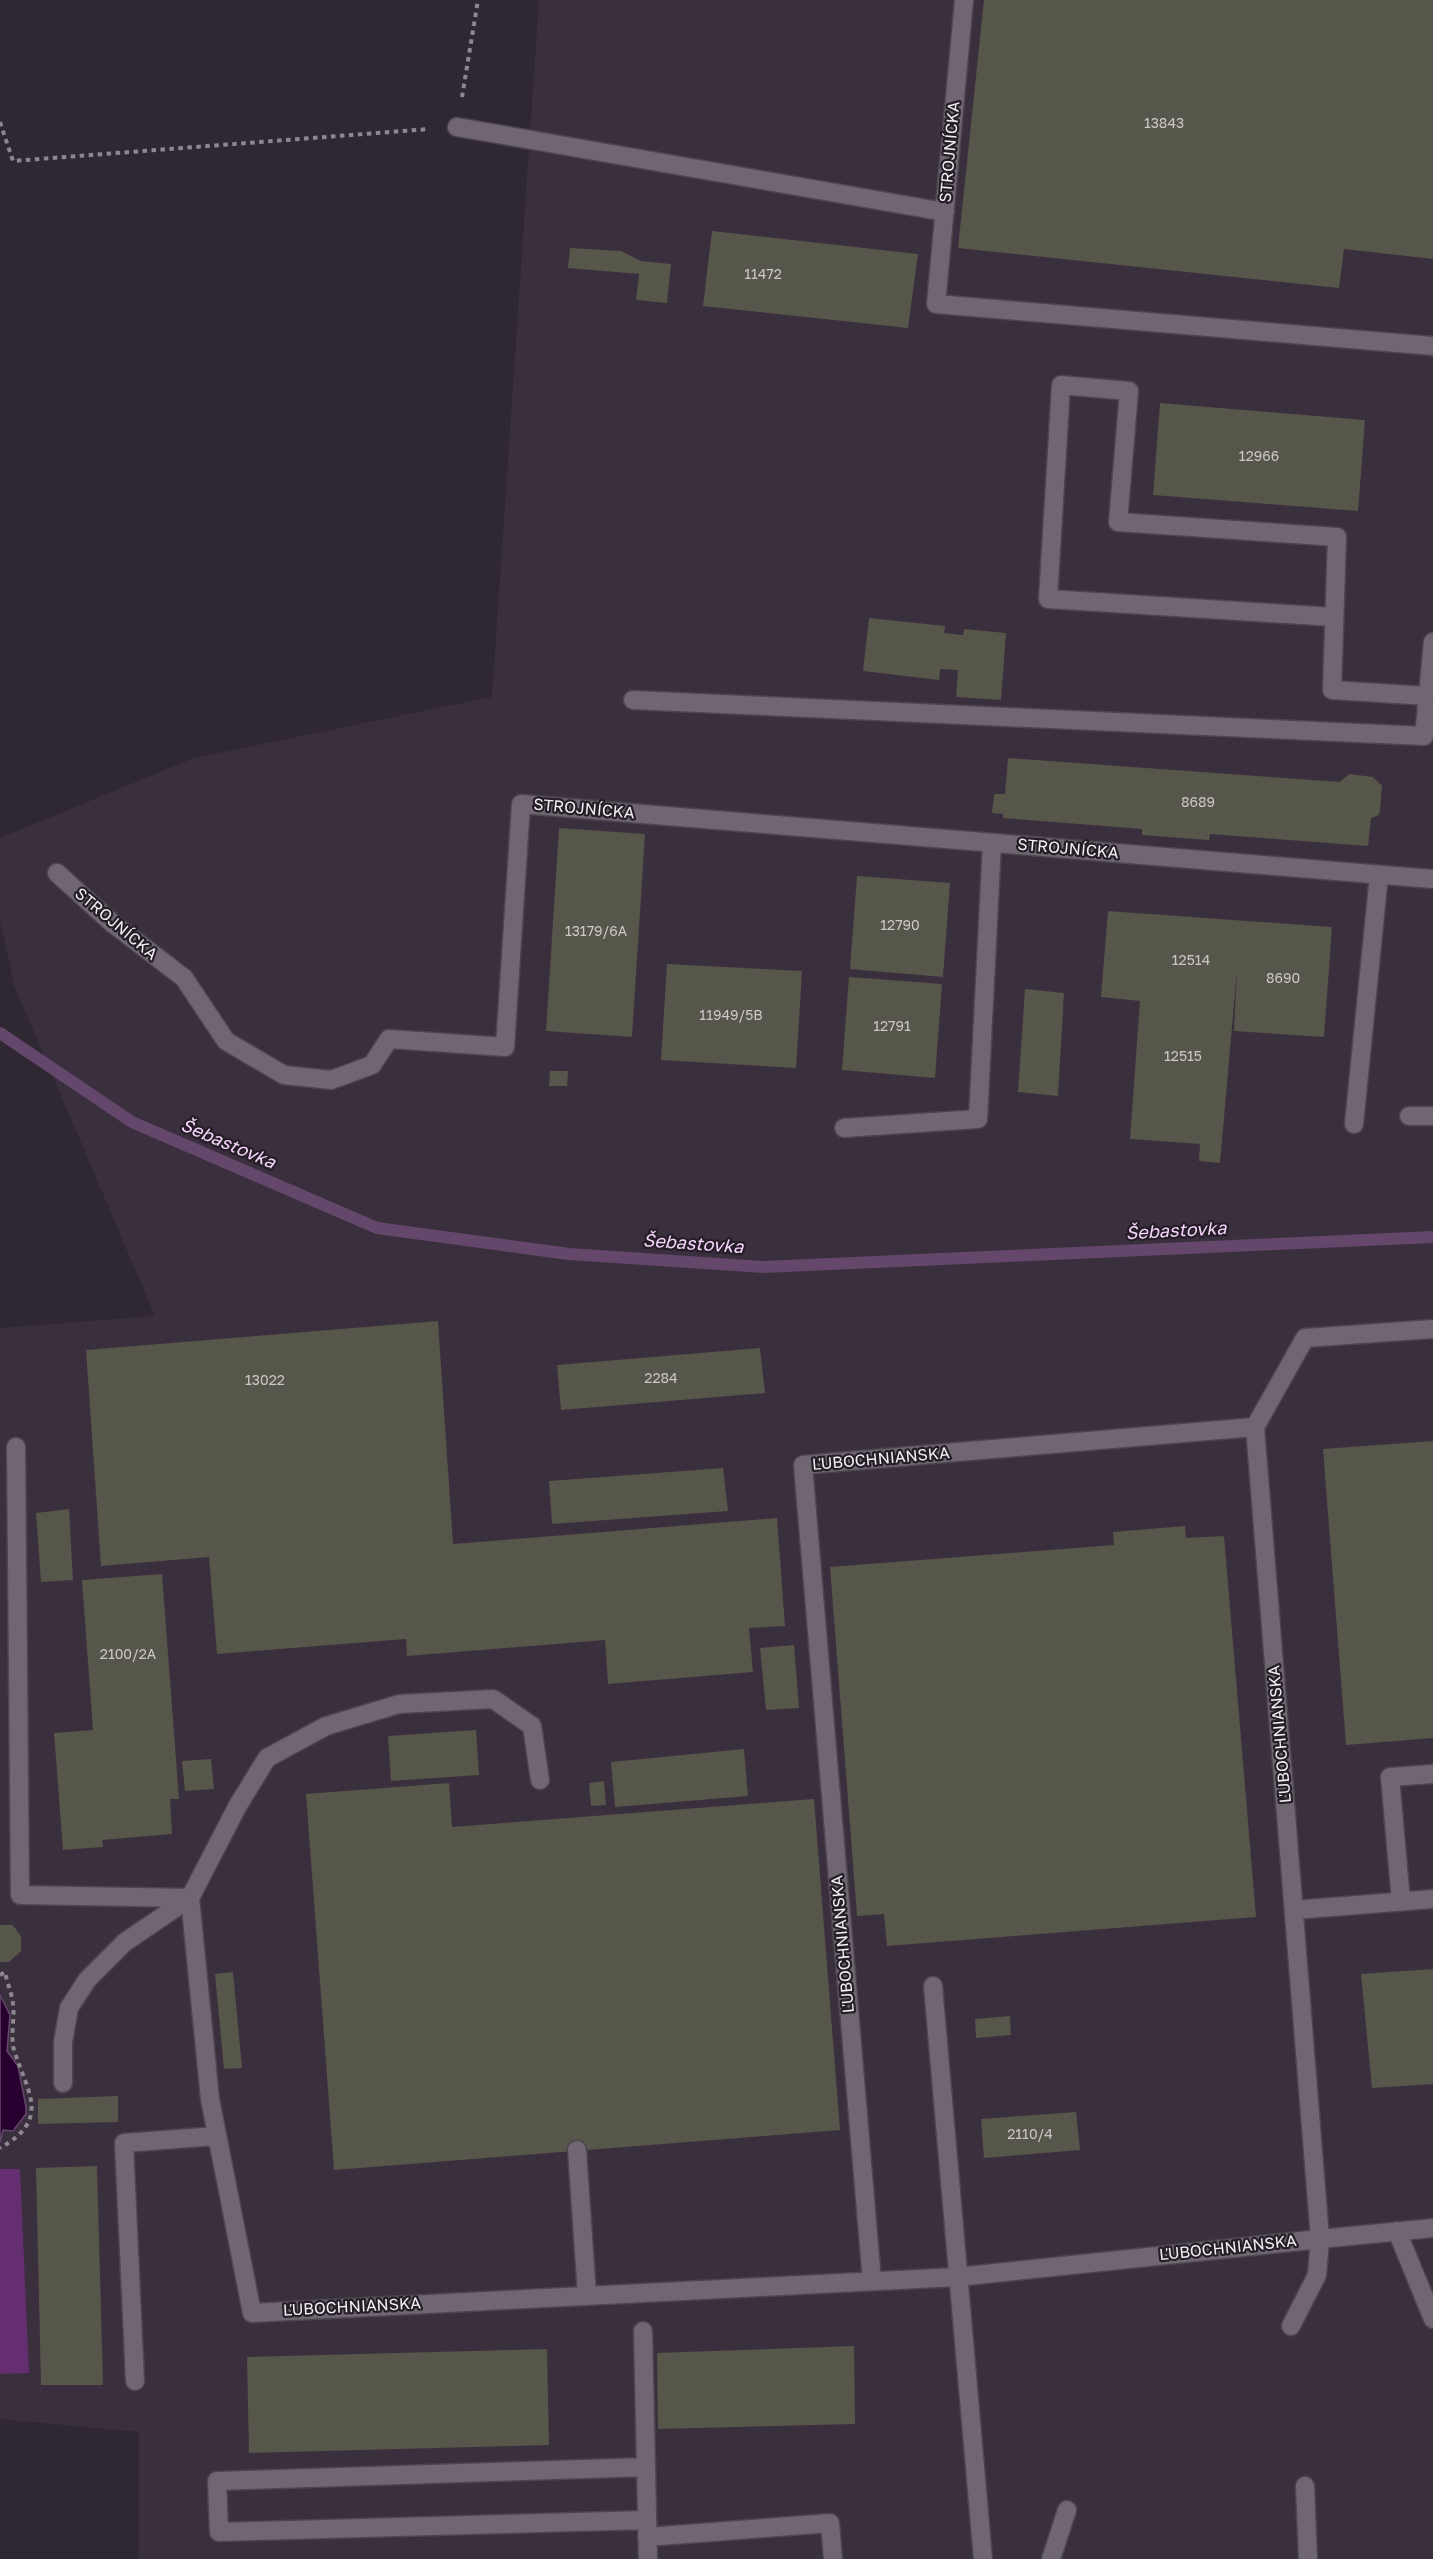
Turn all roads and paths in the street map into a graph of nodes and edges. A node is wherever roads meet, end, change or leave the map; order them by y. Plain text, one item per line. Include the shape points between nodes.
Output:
1 (478, 0) edge
2 (964, 0) edge
3 (0, 122) edge
4 (457, 127) junction
5 (945, 212) junction
6 (1433, 346) edge
7 (1334, 617) junction
8 (1433, 642) edge
9 (633, 700) dead end
10 (1427, 705) junction
11 (1428, 736) edge
12 (992, 843) junction
13 (57, 873) dead end
14 (1379, 876) junction
15 (1433, 879) edge
16 (1409, 1116) dead end
17 (1433, 1116) edge
18 (1354, 1124) dead end
19 (844, 1128) dead end
20 (1433, 1329) edge
21 (1255, 1427) junction
22 (16, 1447) dead end
23 (1433, 1774) edge
24 (540, 1780) dead end
25 (190, 1898) junction
26 (1433, 1899) edge
27 (1401, 1901) junction
28 (1294, 1910) junction
29 (0, 1975) edge
30 (933, 1986) dead end
31 (63, 2083) dead end
32 (217, 2136) junction
33 (0, 2148) edge
34 (577, 2150) dead end
35 (1433, 2228) edge
36 (1397, 2231) junction
37 (1320, 2239) junction
38 (957, 2277) junction
39 (872, 2281) junction
40 (586, 2295) junction
41 (1433, 2319) edge
42 (1291, 2326) dead end
43 (643, 2331) dead end
44 (135, 2381) dead end
45 (646, 2467) junction
46 (1305, 2486) dead end
47 (1067, 2510) dead end
48 (647, 2529) junction
49 (648, 2559) edge
50 (833, 2559) edge
51 (983, 2559) edge
52 (1052, 2559) edge
53 (1308, 2559) edge

1 - 4 path
2 - 5 lane, STROJNÍCKA
3 - 4 path via 14,161
4 - 5 lane
5 - 6 lane, STROJNÍCKA via 936,304
7 - 7 lane via 1337,537 1118,522 1129,391 1061,385 1048,598
7 - 10 lane via 1332,690
8 - 10 lane
9 - 11 lane
10 - 11 lane
12 - 13 lane, STROJNÍCKA via 521,804 505,1047 389,1039 372,1065 331,1080 284,1075 226,1041 184,978 111,922
12 - 14 lane, STROJNÍCKA
12 - 19 lane via 978,1119
14 - 15 lane, STROJNÍCKA
14 - 18 lane
16 - 17 lane
20 - 21 lane via 1305,1338
21 - 28 lane, ĽUBOCHNIANSKA
21 - 39 lane, ĽUBOCHNIANSKA via 803,1465
22 - 25 lane via 20,1895
23 - 27 lane via 1390,1778
24 - 25 lane via 532,1726 493,1699 399,1704 326,1726 267,1758
25 - 31 lane via 125,1942 87,1980 69,2008 63,2042
25 - 32 lane, ĽUBOCHNIANSKA
26 - 27 lane
27 - 28 lane
28 - 37 lane, ĽUBOCHNIANSKA
29 - 33 path via 5,1972 13,2003 13,2048 33,2106 24,2131
30 - 38 lane
32 - 40 lane, ĽUBOCHNIANSKA via 252,2313
32 - 44 lane via 124,2143
34 - 40 lane
35 - 36 lane, ĽUBOCHNIANSKA
36 - 37 lane, ĽUBOCHNIANSKA
36 - 41 lane
37 - 38 lane, ĽUBOCHNIANSKA
37 - 42 lane via 1317,2275
38 - 39 lane, ĽUBOCHNIANSKA
38 - 51 lane
39 - 40 lane, ĽUBOCHNIANSKA
43 - 45 lane
45 - 48 lane
45 - 48 lane via 218,2481 219,2532
46 - 53 lane
47 - 52 lane
48 - 49 lane
48 - 50 lane via 830,2523

